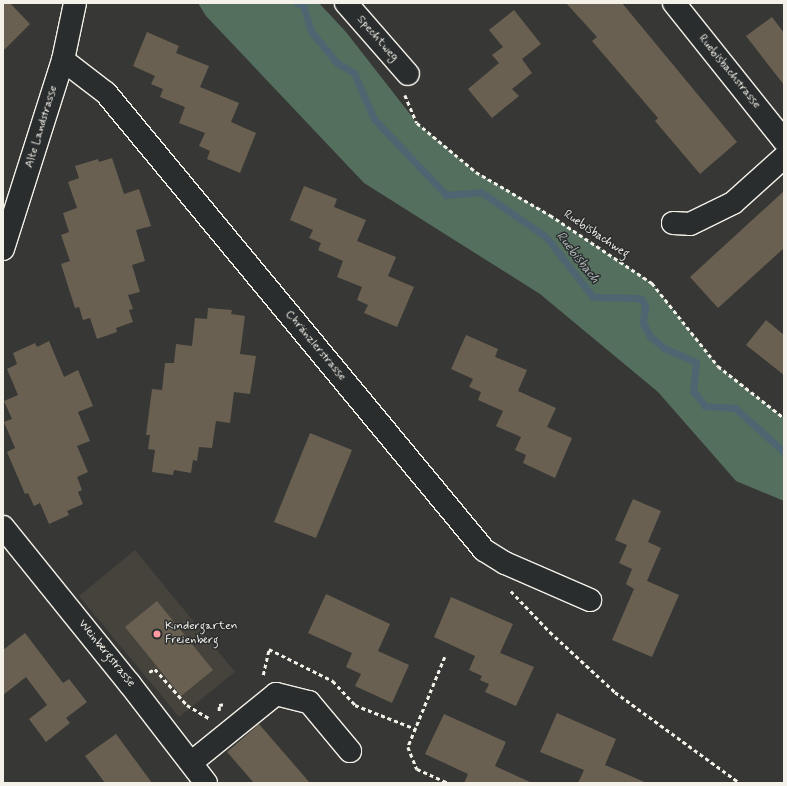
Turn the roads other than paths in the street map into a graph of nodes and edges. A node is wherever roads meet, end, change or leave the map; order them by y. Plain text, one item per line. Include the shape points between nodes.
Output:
1 (75, 3) edge
2 (346, 3) edge
3 (674, 3) edge
4 (63, 60) junction
5 (408, 74) road end
6 (784, 141) edge
7 (784, 156) edge
8 (7, 221) edge
9 (673, 223) dead end
10 (3, 249) edge
11 (3, 527) edge
12 (590, 600) dead end
13 (350, 751) dead end
14 (192, 762) junction
15 (206, 783) edge

1 - 4 street, Alte Landstrasse
2 - 5 street, Spechtweg
3 - 6 street, Ruebisbachstrasse
4 - 8 street, Alte Landstrasse
4 - 12 street, Chränzlerstrasse via 106,94 484,550 505,563
7 - 9 street via 733,203 690,224
8 - 10 street, Alte Landstrasse
11 - 14 street, Weinbergstrasse
13 - 14 street via 309,702 276,694
14 - 15 street, Weinbergstrasse

